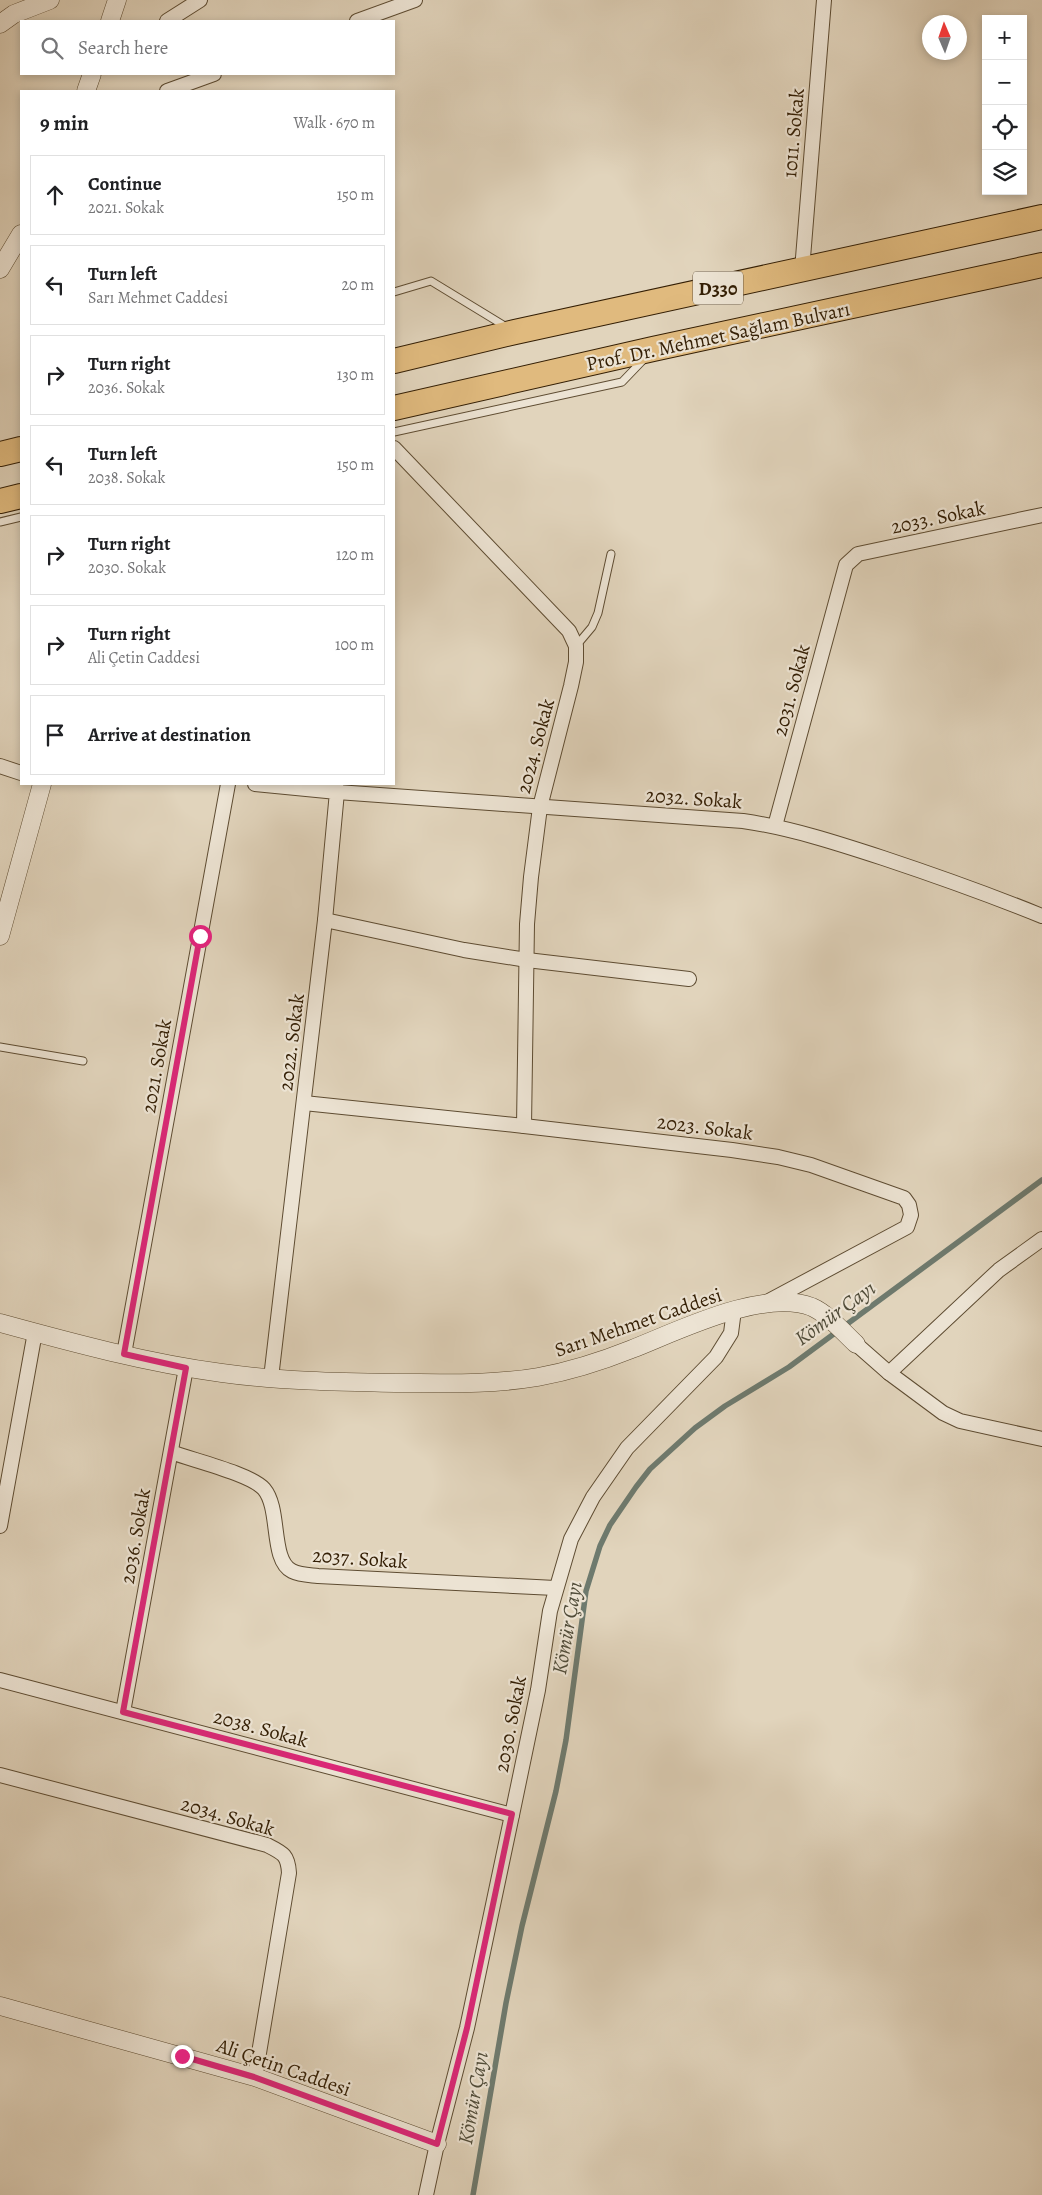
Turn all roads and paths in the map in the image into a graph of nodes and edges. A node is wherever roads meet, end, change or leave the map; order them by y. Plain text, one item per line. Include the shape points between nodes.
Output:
1 (50, 0) edge
2 (117, 0) edge
3 (200, 0) edge
4 (415, 0) edge
5 (824, 0) edge
6 (110, 20) edge
7 (169, 20) edge
8 (360, 20) edge
9 (0, 24) edge
10 (92, 75) edge
11 (211, 75) edge
12 (86, 90) edge
13 (170, 90) edge
14 (1042, 217) edge
15 (20, 236) edge
16 (1042, 265) edge
17 (0, 269) edge
18 (802, 270) junction
19 (395, 292) edge
20 (515, 332) junction
21 (652, 349) junction
22 (395, 361) edge
23 (395, 408) edge
24 (395, 432) edge
25 (20, 449) edge
26 (395, 449) edge
27 (0, 454) edge
28 (20, 496) edge
29 (0, 501) edge
30 (1042, 515) edge
31 (20, 517) edge
32 (0, 522) edge
33 (611, 554) dead end
34 (846, 565) joint
35 (576, 646) junction
36 (0, 766) edge
37 (20, 773) edge
38 (42, 785) edge
39 (228, 785) edge
40 (275, 785) edge
41 (336, 788) edge
42 (540, 806) junction
43 (775, 826) junction
44 (1042, 916) edge
45 (325, 920) junction
46 (0, 936) edge
47 (527, 960) junction
48 (689, 978) dead end
49 (0, 1047) edge
50 (82, 1061) dead end
51 (304, 1103) junction
52 (524, 1126) junction
53 (1042, 1239) edge
54 (764, 1304) junction
55 (734, 1310) junction
56 (0, 1323) edge
57 (35, 1332) junction
58 (856, 1344) joint
59 (124, 1354) junction
60 (186, 1368) junction
61 (889, 1372) junction
62 (271, 1378) junction
63 (1042, 1439) edge
64 (171, 1452) junction
65 (0, 1526) edge
66 (555, 1588) junction
67 (0, 1680) edge
68 (123, 1712) junction
69 (0, 1775) edge
70 (512, 1814) junction
71 (0, 2006) edge
72 (254, 2077) junction
73 (437, 2144) junction
74 (426, 2195) edge

1 - 9 street via 14,14
2 - 6 street
3 - 7 street
4 - 8 street
5 - 18 street, 1011. Sokak
10 - 12 street
11 - 13 street
14 - 18 highway, D330
15 - 17 street
16 - 21 highway, Prof. Dr. Mehmet Sağlam Bulvarı / D330
18 - 20 highway, D330
19 - 20 lane via 431,281
20 - 22 highway, D330
21 - 23 highway, Prof. Dr. Mehmet Sağlam Bulvarı / D330
21 - 24 lane via 622,382
25 - 27 highway
26 - 35 street via 569,631
28 - 29 highway
30 - 34 street, 2033. Sokak via 858,554
31 - 32 lane
33 - 35 lane via 598,613 592,627
34 - 43 street, 2031. Sokak
35 - 42 street, 2024. Sokak via 571,686
36 - 37 street
38 - 46 street
39 - 59 street, 2021. Sokak
40 - 41 street
41 - 42 street, 2032. Sokak
41 - 45 street, 2022. Sokak
42 - 43 street, 2032. Sokak
42 - 47 street, 2024. Sokak via 531,877
43 - 44 street, 2032. Sokak via 887,859
45 - 47 street
45 - 51 street, 2022. Sokak
47 - 48 street
47 - 52 street, 2024. Sokak
49 - 50 lane
51 - 52 street, 2023. Sokak
51 - 62 street, 2022. Sokak
52 - 54 street, 2023. Sokak via 778,1157 811,1165 904,1198 910,1205 907,1227
53 - 61 street via 998,1270
54 - 55 street, Sarı Mehmet Caddesi
54 - 58 street, Sarı Mehmet Caddesi via 813,1307
55 - 62 street, Sarı Mehmet Caddesi via 602,1361 538,1377 460,1384
55 - 66 street, 2030. Sokak via 731,1333 716,1357 627,1448 593,1497 571,1539
56 - 57 street, Sarı Mehmet Caddesi
57 - 59 street, Sarı Mehmet Caddesi
57 - 65 street
58 - 61 street, Sarı Mehmet Caddesi
59 - 60 street, Sarı Mehmet Caddesi
60 - 62 street, Sarı Mehmet Caddesi
60 - 64 street, 2036. Sokak
61 - 63 street, Sarı Mehmet Caddesi via 943,1413 960,1421
64 - 66 street, 2037. Sokak via 236,1474 262,1487 274,1511 280,1555 291,1571 318,1576
64 - 68 street, 2036. Sokak
66 - 70 street, 2030. Sokak
67 - 68 street, 2038. Sokak
68 - 70 street, 2038. Sokak
69 - 72 street, 2034. Sokak via 267,1846 280,1851 288,1860 289,1873
70 - 73 street, 2030. Sokak via 467,2028
71 - 72 street, Ali Çetin Caddesi
72 - 73 street, Ali Çetin Caddesi
73 - 74 street, 2030. Sokak

